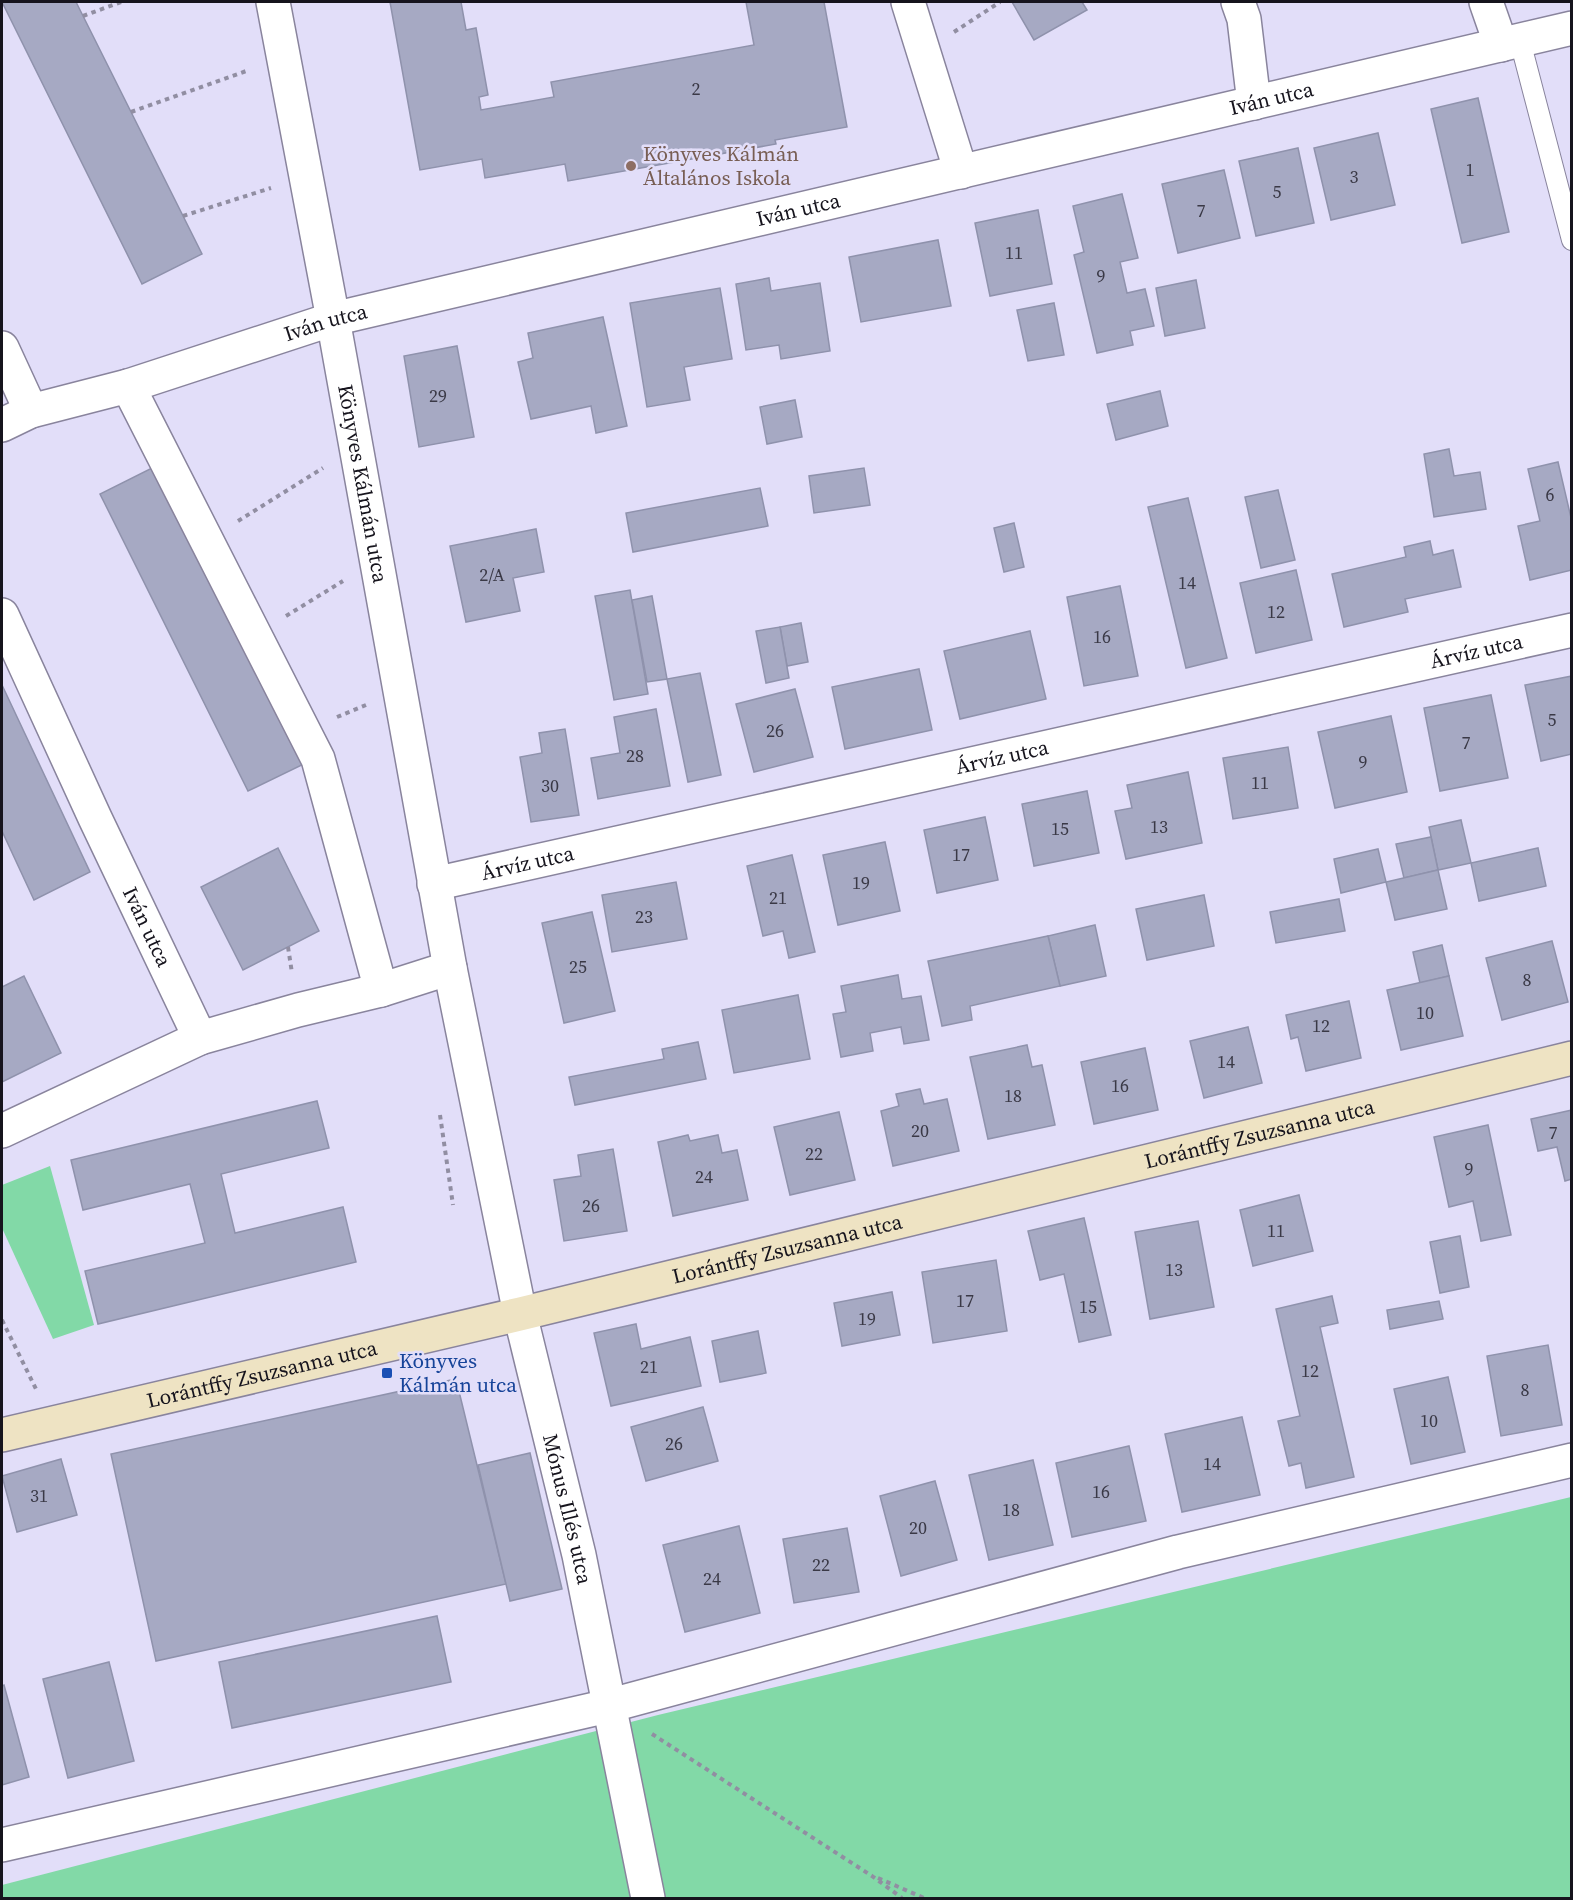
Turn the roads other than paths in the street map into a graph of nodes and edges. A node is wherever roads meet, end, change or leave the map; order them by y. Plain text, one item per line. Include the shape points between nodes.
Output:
1 (273, 2) edge
2 (908, 2) edge
3 (1238, 2) edge
4 (1486, 2) edge
5 (1572, 28) edge
6 (1510, 43) junction
7 (1254, 103) junction
8 (961, 172) junction
9 (1572, 240) edge
10 (333, 319) junction
11 (2, 348) edge
12 (128, 386) junction
13 (31, 411) junction
14 (2, 425) edge
15 (2, 615) edge
16 (1572, 630) edge
17 (434, 884) junction
18 (450, 968) junction
19 (381, 990) junction
20 (200, 1038) junction
21 (1572, 1058) edge
22 (2, 1131) edge
23 (520, 1314) junction
24 (2, 1435) edge
25 (1572, 1460) edge
26 (608, 1706) junction
27 (2, 1845) edge
28 (648, 1899) edge

1 - 10 street, Könyves Kálmán utca
2 - 8 street
3 - 7 street via 1244,19
4 - 6 street
5 - 6 street, Iván utca
6 - 7 street, Iván utca
6 - 9 lane
7 - 8 street, Iván utca
8 - 10 street, Iván utca
10 - 12 street, Iván utca
10 - 17 street, Könyves Kálmán utca
11 - 13 street
12 - 13 street, Iván utca
12 - 19 street via 318,759
13 - 14 street, Iván utca
15 - 20 street, Iván utca
16 - 17 street, Árvíz utca
17 - 18 street, Könyves Kálmán utca
18 - 19 street
18 - 23 street, Könyves Kálmán utca
19 - 20 street
20 - 22 street
21 - 23 main road, Lorántffy Zsuzsanna utca
23 - 24 main road, Lorántffy Zsuzsanna utca
23 - 26 street, Mónus Illés utca via 579,1555
25 - 26 street via 1178,1552
26 - 27 street
26 - 28 street, Mónus Illés utca

